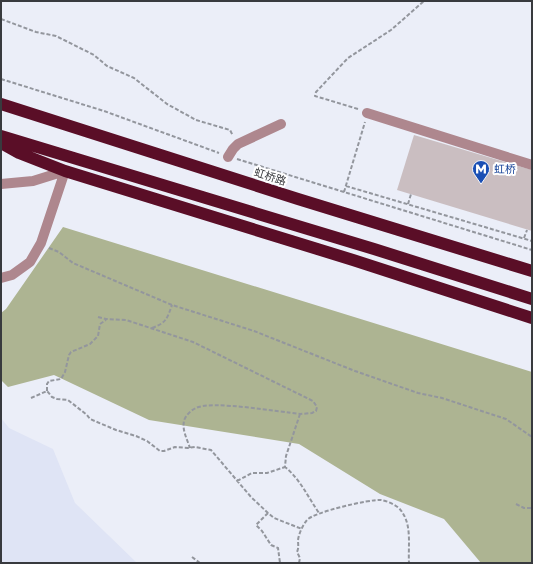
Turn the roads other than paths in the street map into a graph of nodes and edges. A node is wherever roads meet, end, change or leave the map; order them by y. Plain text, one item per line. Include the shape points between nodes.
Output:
1 (1, 104) edge
2 (367, 113) road end
3 (281, 124) dead end
4 (1, 136) edge
5 (1, 144) edge
6 (228, 156) road end
7 (532, 165) edge
8 (65, 171) junction
9 (1, 184) edge
10 (462, 250) junction
11 (532, 266) edge
12 (532, 272) edge
13 (1, 278) edge
14 (532, 299) edge
15 (532, 318) edge

1 - 10 highway, 虹桥路
2 - 7 street
3 - 6 street via 238,144
4 - 14 highway
5 - 8 highway
8 - 9 street via 33,181
8 - 13 street via 39,245 30,262 12,275
8 - 15 highway
10 - 11 highway
10 - 12 highway, 虹桥路

